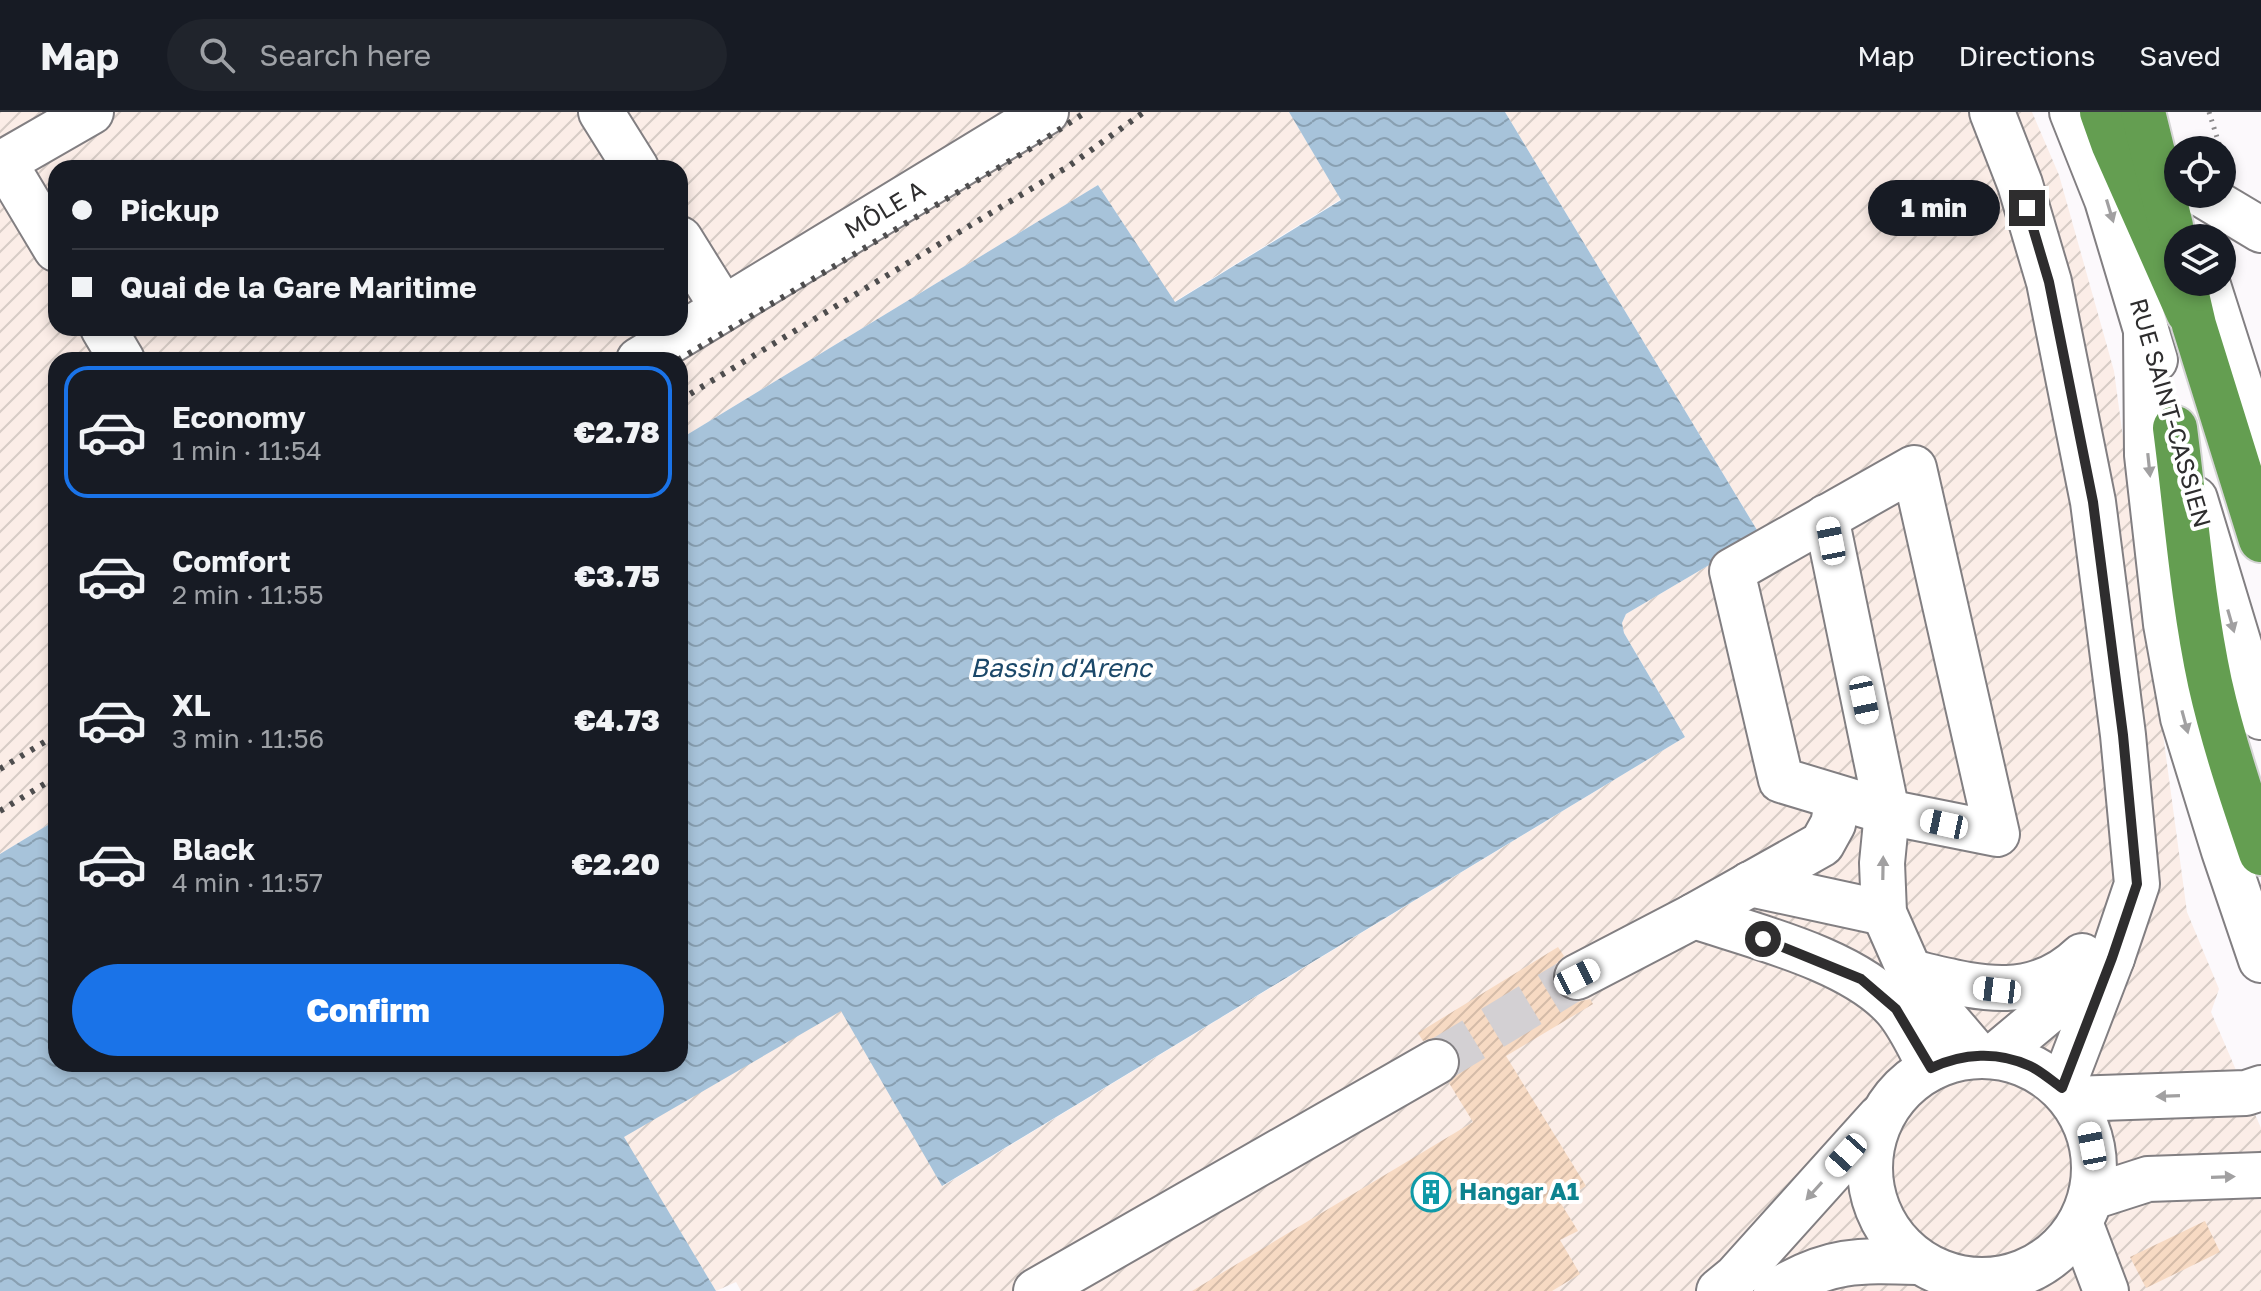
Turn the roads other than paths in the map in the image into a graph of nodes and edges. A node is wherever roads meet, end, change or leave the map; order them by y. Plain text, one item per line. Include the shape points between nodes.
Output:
1 (91, 112) edge
2 (601, 112) edge
3 (1046, 112) edge
4 (1992, 112) edge
5 (2072, 112) edge
6 (2102, 112) edge
7 (2146, 112) edge
8 (2164, 150) edge
9 (631, 160) edge
10 (2221, 208) edge
11 (2171, 224) edge
12 (2261, 230) edge
13 (48, 236) edge
14 (688, 252) edge
15 (2187, 296) edge
16 (2211, 296) edge
17 (723, 308) junction
18 (2194, 325) junction
19 (688, 330) edge
20 (2146, 331) junction
21 (678, 336) edge
22 (652, 352) edge
23 (2175, 428) junction
24 (2261, 451) edge
25 (1826, 517) junction
26 (2261, 540) edge
27 (2261, 717) edge
28 (1838, 799) junction
29 (1887, 812) junction
30 (2261, 853) edge
31 (1750, 884) junction
32 (1884, 913) junction
33 (1694, 916) junction
34 (2126, 917) junction
35 (2112, 958) junction
36 (2261, 960) edge
37 (1910, 972) junction
38 (1577, 977) tunnel mouth
39 (1987, 1056) junction
40 (1436, 1062) tunnel mouth
41 (1931, 1068) junction
42 (2261, 1088) edge
43 (2067, 1093) junction
44 (1884, 1112) junction
45 (2261, 1175) edge
46 (2086, 1211) junction
47 (1933, 1275) edge
48 (2038, 1281) edge
49 (1036, 1291) edge
50 (1719, 1291) edge
51 (1776, 1291) edge
52 (1870, 1291) edge
53 (2106, 1291) edge

1 - 13 street via 4,162
2 - 9 street
3 - 17 street, MÔLE A
4 - 34 street via 2049,282 2093,502 2137,884
5 -> 20 street, RUE SAINT-CASSIEN via 2107,200
6 - 18 highway
7 - 8 street
7 - 11 highway
10 - 12 street
14 - 17 street
15 - 18 highway
16 - 24 street
17 - 19 street, MÔLE A
18 - 26 highway
20 - 23 street, RUE SAINT-CASSIEN
20 -> 36 street via 2147,455 2166,624 2183,718
21 - 22 street, MÔLE A
23 -> 27 street, RUE SAINT-CASSIEN
23 - 30 highway via 2209,679
25 - 28 street via 1732,571 1781,780
25 - 29 street
25 - 29 street via 1914,468 1997,834
28 - 29 street
28 - 31 street via 1822,844
32 -> 29 street
31 - 32 street
31 - 33 street
32 - 37 street
33 - 38 street
33 - 41 street via 1861,979 1896,1009
34 - 35 street
34 - 37 street via 2073,965 2035,985 1997,990
35 - 39 street
35 - 43 street
37 - 39 street via 1936,1007
39 - 41 street
39 - 43 street via 2031,1066
40 - 49 street
41 - 44 street via 1897,1094
42 -> 43 street via 2246,1093
43 - 46 street via 2089,1129 2096,1163
44 - 47 street via 1872,1143 1869,1176 1877,1209 1894,1239
44 -> 50 street
46 -> 45 street via 2148,1179
46 - 48 street
46 - 53 street
47 - 48 street
47 - 51 street via 1873,1260 1836,1263
47 - 52 street

